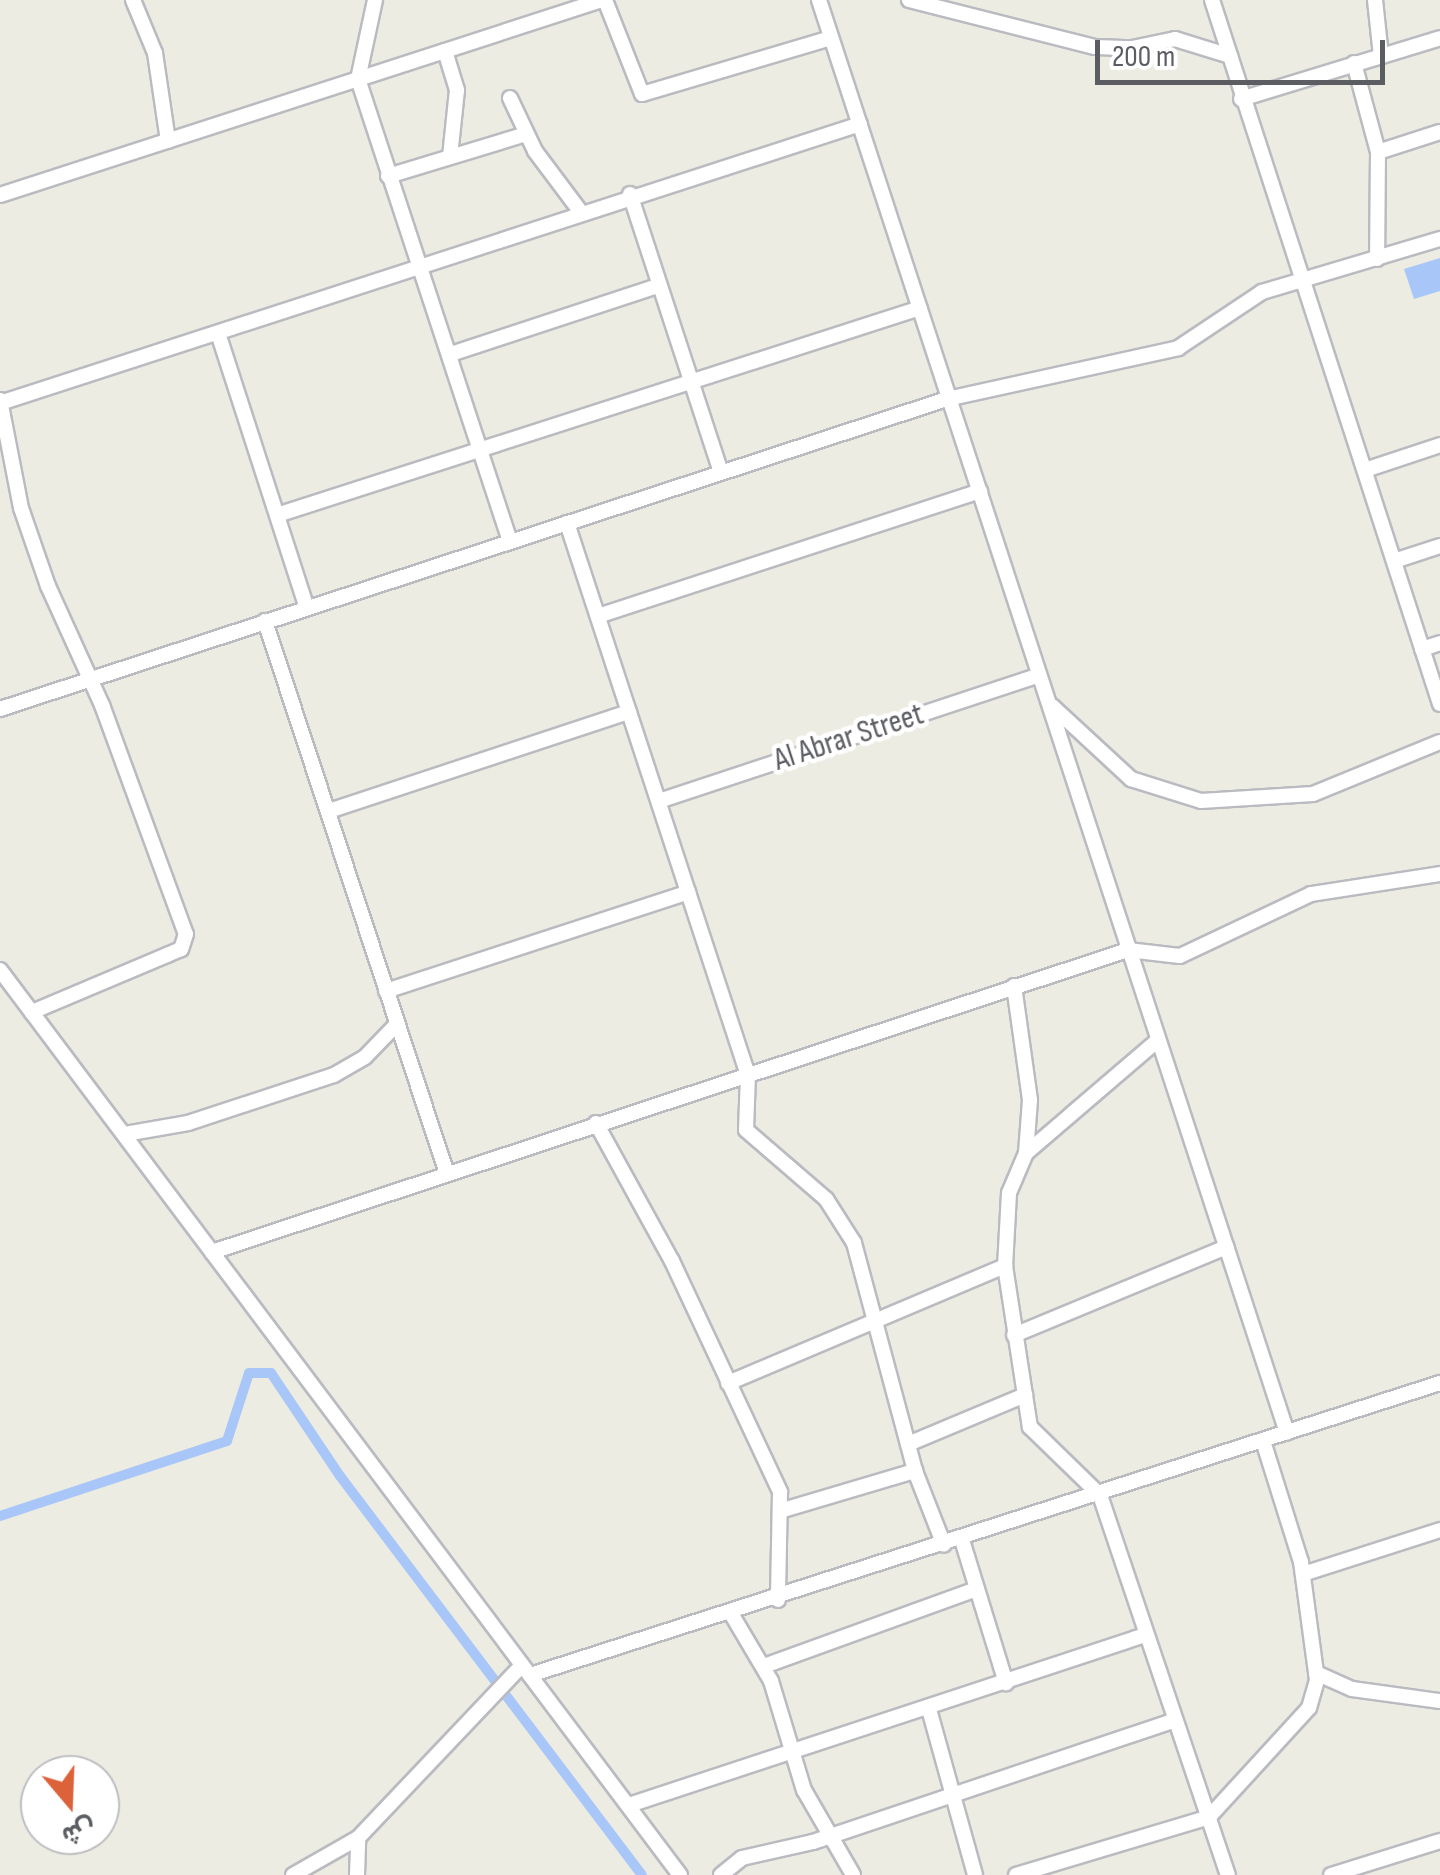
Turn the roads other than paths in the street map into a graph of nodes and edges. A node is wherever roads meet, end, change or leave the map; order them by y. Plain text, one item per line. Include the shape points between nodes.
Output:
1 (133, 0) edge
2 (375, 0) edge
3 (603, 0) edge
4 (819, 0) edge
5 (909, 0) edge
6 (1212, 0) edge
7 (1375, 0) edge
8 (831, 38) junction
9 (1440, 38) edge
10 (445, 51) junction
11 (1230, 56) junction
12 (1381, 56) junction
13 (1354, 64) junction
14 (358, 79) junction
15 (510, 98) dead end
16 (1242, 99) junction
17 (860, 124) junction
18 (1440, 132) edge
19 (526, 134) junction
20 (168, 142) junction
21 (1378, 152) junction
22 (450, 156) junction
23 (388, 176) junction
24 (630, 194) junction
25 (0, 195) edge
26 (580, 211) junction
27 (1440, 239) edge
28 (1378, 259) junction
29 (421, 264) junction
30 (1304, 283) junction
31 (658, 286) junction
32 (920, 308) junction
33 (218, 333) junction
34 (451, 354) junction
35 (689, 378) junction
36 (947, 398) junction
37 (0, 402) edge
38 (1440, 445) edge
39 (480, 447) junction
40 (1365, 470) junction
41 (720, 472) junction
42 (980, 491) junction
43 (280, 514) junction
44 (567, 522) junction
45 (510, 540) junction
46 (1440, 546) edge
47 (1394, 561) junction
48 (307, 608) junction
49 (598, 616) junction
50 (265, 622) junction
51 (1440, 643) edge
52 (1422, 649) junction
53 (1039, 675) junction
54 (90, 679) junction
55 (1046, 698) junction
56 (1440, 704) edge
57 (0, 708) edge
58 (629, 712) junction
59 (1440, 742) edge
60 (659, 801) junction
61 (329, 811) junction
62 (1440, 874) edge
63 (688, 892) junction
64 (1128, 950) junction
65 (0, 970) edge
66 (1014, 986) junction
67 (386, 991) junction
68 (32, 1012) junction
69 (397, 1024) junction
70 (1158, 1040) junction
71 (748, 1075) junction
72 (596, 1122) junction
73 (125, 1134) junction
74 (1026, 1154) junction
75 (446, 1171) junction
76 (1226, 1246) junction
77 (212, 1252) junction
78 (1005, 1266) junction
79 (874, 1317) junction
80 (1014, 1335) junction
81 (728, 1383) junction
82 (1440, 1383) edge
83 (1025, 1396) junction
84 (1287, 1433) junction
85 (1263, 1441) junction
86 (908, 1444) junction
87 (915, 1470) junction
88 (1100, 1494) junction
89 (783, 1510) junction
90 (1440, 1530) edge
91 (962, 1540) junction
92 (944, 1546) junction
93 (1303, 1574) junction
94 (977, 1589) junction
95 (778, 1600) junction
96 (732, 1615) junction
97 (1145, 1635) junction
98 (764, 1666) junction
99 (526, 1670) junction
100 (1316, 1672) junction
101 (1006, 1682) junction
102 (1440, 1701) edge
103 (929, 1709) junction
104 (1173, 1721) junction
105 (793, 1747) junction
106 (951, 1798) junction
107 (628, 1805) junction
108 (1209, 1817) junction
109 (832, 1833) junction
110 (358, 1838) junction
111 (1440, 1841) edge
112 (293, 1875) edge
113 (357, 1875) edge
114 (680, 1875) edge
115 (721, 1875) edge
116 (853, 1875) edge
117 (975, 1875) edge
118 (1016, 1875) edge
119 (1228, 1875) edge
120 (1331, 1875) edge

1 - 20 street via 155,53
2 - 14 street
3 - 8 street via 642,94
3 - 10 street
4 - 8 street
5 - 11 street via 1094,46 1132,48 1175,39
6 - 11 street
7 - 12 street
8 - 17 street
9 - 12 street
10 - 14 street
10 - 22 street via 457,90
11 - 16 street
12 - 13 street
13 - 16 street
13 - 21 street
14 - 20 street
14 - 23 street
15 - 19 street
16 - 30 street
17 - 24 street
17 - 32 street
18 - 21 street
19 - 22 street
19 - 26 street
20 - 25 street
21 - 28 street
22 - 23 street
23 - 29 street
24 - 26 street
24 - 31 street
26 - 29 street
27 - 28 street
28 - 30 street
29 - 33 street
29 - 34 street
30 - 36 street via 1233,306 1178,348
30 - 40 street
31 - 34 street
31 - 35 street
32 - 35 street
32 - 36 street
33 - 37 street
33 - 43 street
34 - 39 street
35 - 39 street
35 - 41 street
36 - 41 street
36 - 42 street
37 - 54 street via 22,508
38 - 40 street
39 - 43 street
39 - 45 street
40 - 47 street
41 - 44 street
42 - 49 street
42 - 53 street
43 - 48 street
44 - 45 street
44 - 49 street
45 - 48 street
46 - 47 street
47 - 52 street
48 - 50 street
49 - 58 street
50 - 54 street
50 - 61 street
51 - 52 street
52 - 56 street
53 - 55 street
53 - 60 street, Al Abrar Street
54 - 57 street
54 - 68 street via 179,907 185,942 168,956
55 - 59 street via 1131,779 1201,801 1314,794
55 - 64 street
58 - 60 street
58 - 61 street
60 - 63 street
61 - 67 street
62 - 64 street via 1310,894 1180,956
63 - 67 street
63 - 71 street
64 - 66 street
64 - 70 street
65 - 68 street
66 - 71 street
66 - 74 street via 1030,1100
67 - 69 street
68 - 73 street
69 - 73 street via 365,1057 334,1075 188,1123
69 - 75 street
70 - 74 street
70 - 76 street
71 - 72 street
71 - 79 street via 746,1130 840,1216
72 - 75 street
72 - 81 street via 672,1261
73 - 77 street
74 - 78 street via 1009,1193
75 - 77 street
76 - 80 street
76 - 84 street
77 - 99 street
78 - 79 street
78 - 80 street
79 - 81 street
79 - 86 street
80 - 83 street
81 - 89 street
82 - 84 street
83 - 86 street
83 - 88 street via 1030,1428
84 - 85 street
85 - 88 street
85 - 93 street
86 - 87 street
87 - 89 street
87 - 92 street
88 - 91 street
88 - 97 street
89 - 95 street
90 - 93 street
91 - 92 street
91 - 94 street
92 - 95 street
93 - 100 street
94 - 98 street
94 - 101 street
95 - 96 street
96 - 98 street
96 - 99 street
97 - 101 street
97 - 104 street
98 - 105 street
99 - 107 street
99 - 110 street via 491,1693
100 - 102 street via 1352,1689
100 - 108 street via 1314,1699 1296,1726
101 - 103 street
103 - 105 street
103 - 106 street
104 - 106 street
104 - 108 street
105 - 107 street
105 - 109 street via 804,1790
106 - 109 street
106 - 117 street
107 - 114 street
108 - 118 street
108 - 119 street
109 - 115 street via 742,1858
109 - 116 street
110 - 112 street
110 - 113 street
111 - 120 street

